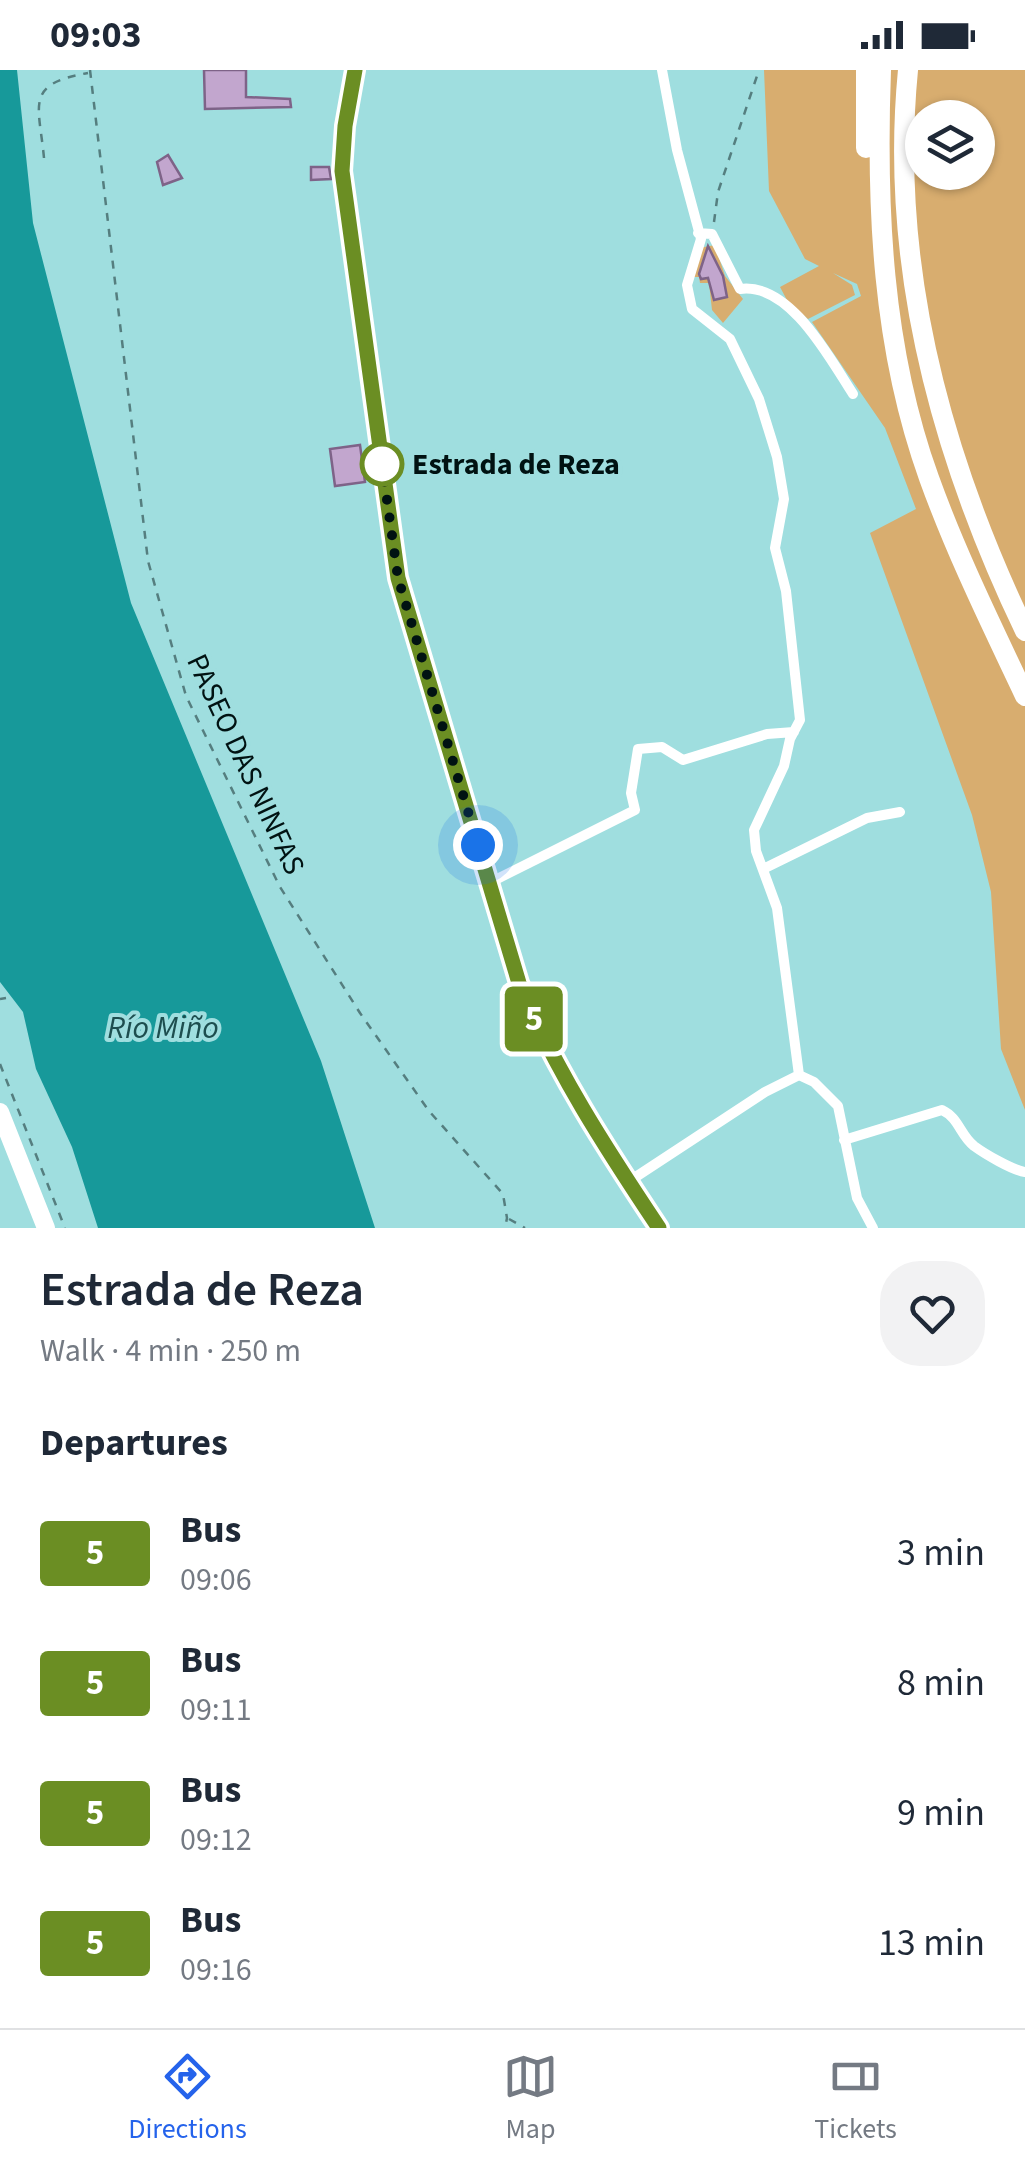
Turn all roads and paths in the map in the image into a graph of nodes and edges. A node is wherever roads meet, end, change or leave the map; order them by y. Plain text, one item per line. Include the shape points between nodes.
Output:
1 (356, 70) edge
2 (662, 70) edge
3 (758, 70) edge
4 (866, 70) edge
5 (881, 70) edge
6 (908, 70) edge
7 (918, 70) edge
8 (90, 72) edge
9 (907, 100) edge
10 (917, 100) edge
11 (44, 158) dead end
12 (906, 190) edge
13 (698, 234) junction
14 (712, 234) junction
15 (854, 394) dead end
16 (967, 574) junction
17 (1025, 631) edge
18 (1025, 696) edge
19 (794, 732) junction
20 (900, 812) dead end
21 (763, 870) junction
22 (489, 883) junction
23 (6, 998) dead end
24 (0, 1000) edge
25 (0, 1064) edge
26 (799, 1075) junction
27 (0, 1115) edge
28 (844, 1140) junction
29 (1025, 1172) edge
30 (628, 1182) junction
31 (507, 1218) junction
32 (36, 1228) edge
33 (46, 1228) edge
34 (66, 1228) edge
35 (505, 1228) edge
36 (525, 1228) edge
37 (659, 1228) edge
38 (873, 1228) edge

1 - 22 main road via 342,171 398,578
2 - 13 street
3 - 14 path via 718,192
4 - 16 highway via 870,228 884,341 937,521
5 - 16 highway via 877,171 894,335 923,460
6 - 9 highway
7 - 10 highway
8 - 11 path via 58,78 44,89
8 - 31 path, PASEO DAS NINFAS via 148,561 186,696 280,886 430,1111 503,1194
12 - 17 highway via 928,366 973,515
13 - 14 street
13 - 19 street via 686,285 692,309 730,340 759,399 776,457 784,499 775,548 795,660 800,720
14 - 15 street via 740,289 776,298 804,321
16 - 18 highway
19 - 21 street via 754,830
19 - 22 street via 683,760 662,747 638,749 635,810
20 - 21 street via 867,818
21 - 26 street via 777,908
22 - 30 main road via 536,1024
23 - 24 path
25 - 34 path
26 - 28 street via 838,1106
26 - 30 street
27 - 32 highway
27 - 33 highway
28 - 29 street via 942,1110 953,1115 972,1145
28 - 38 street via 857,1198
30 - 37 main road
31 - 35 path
31 - 36 path

